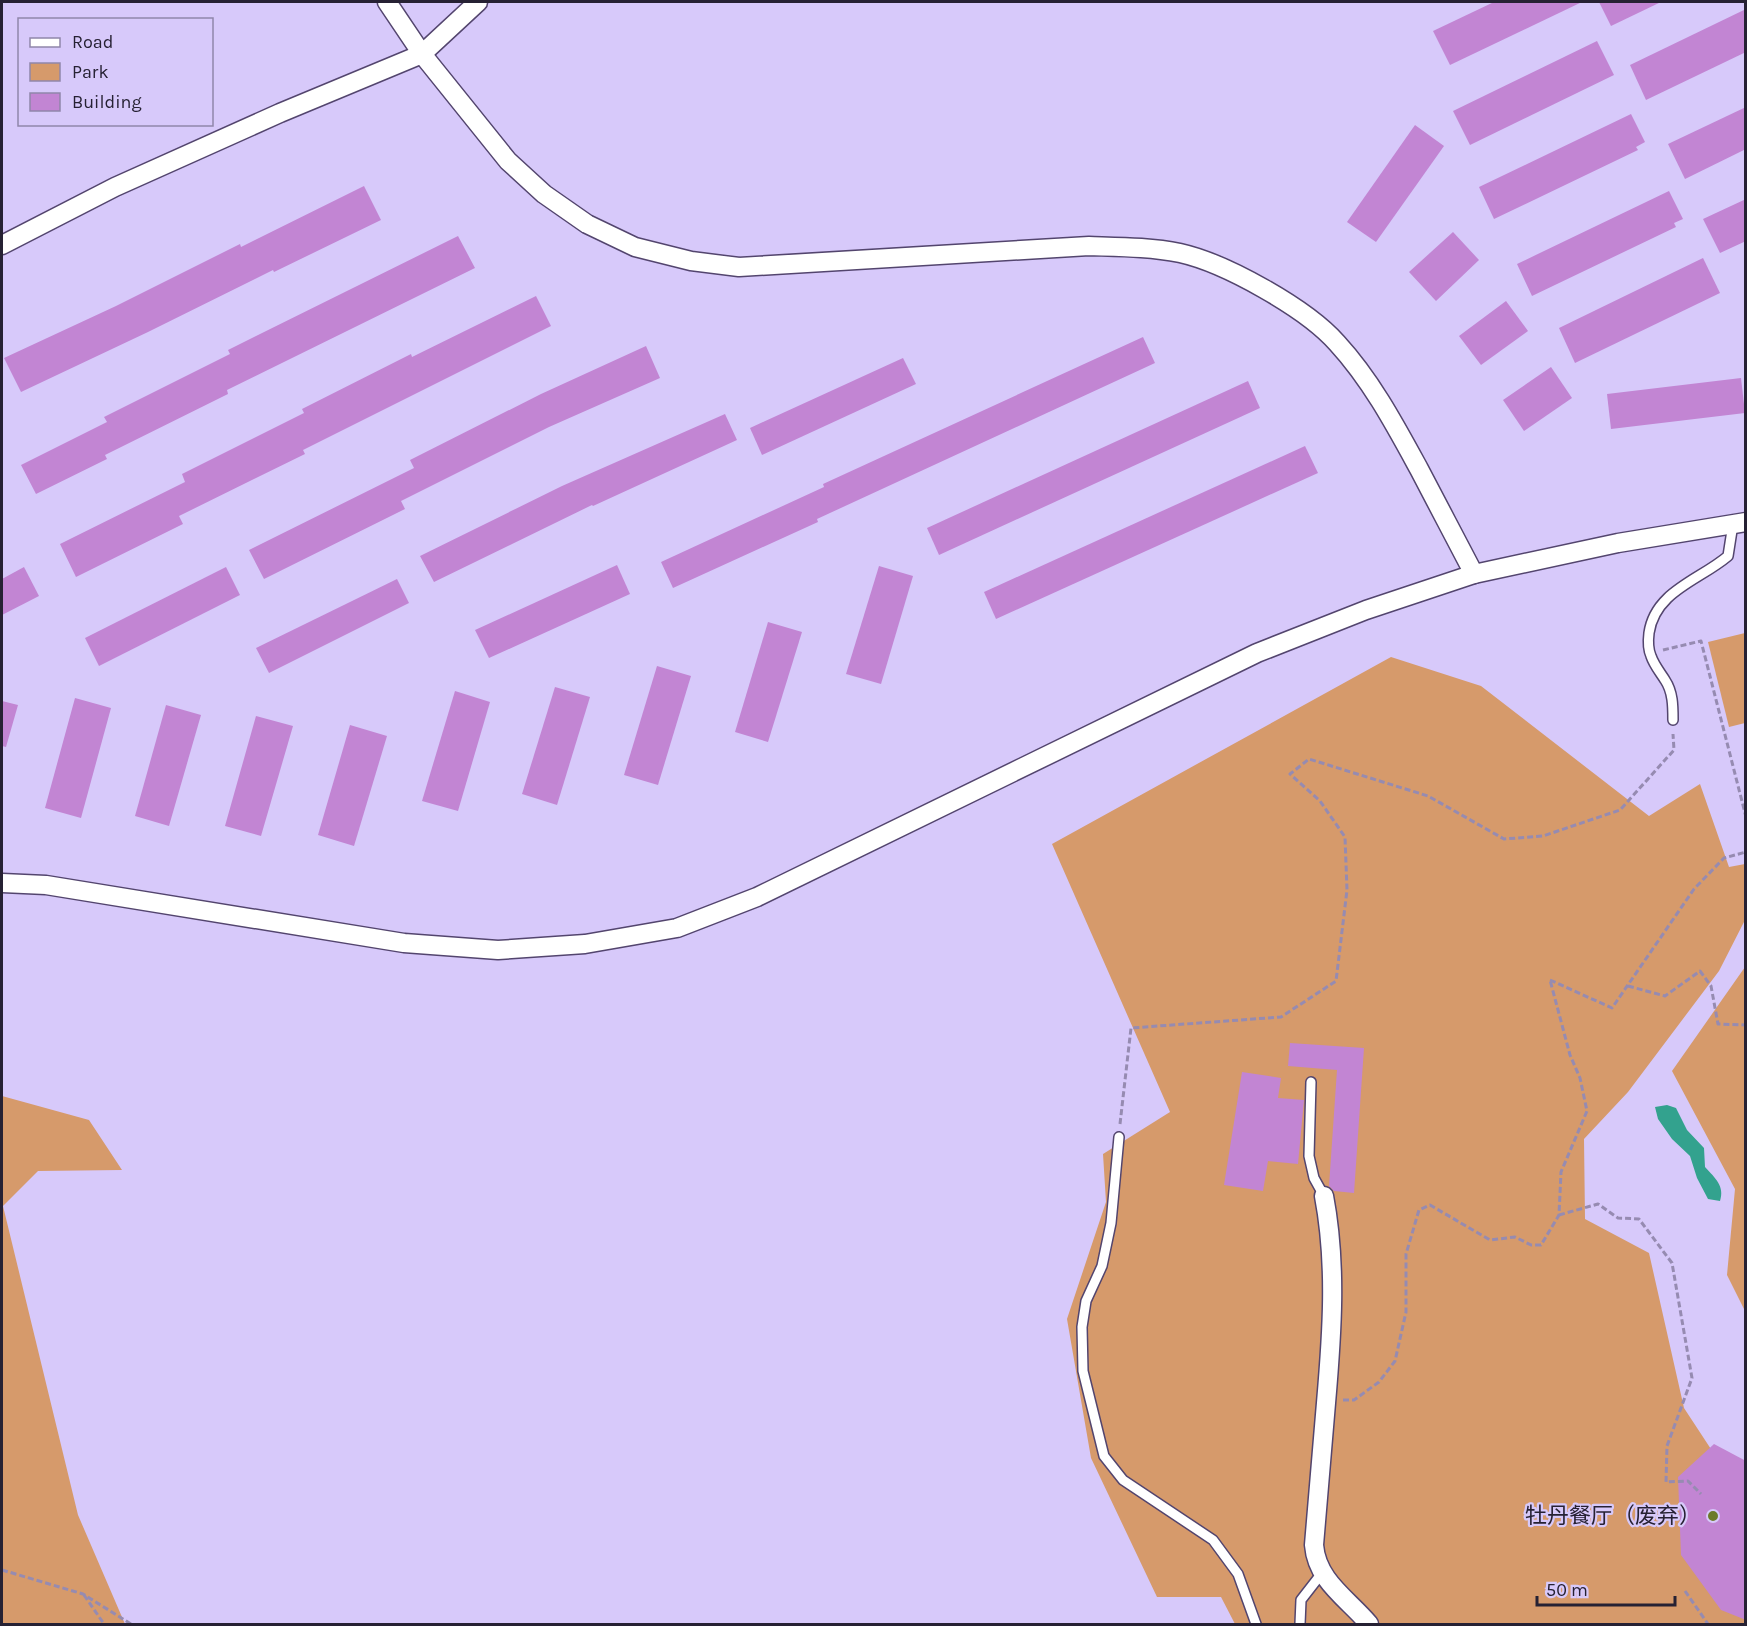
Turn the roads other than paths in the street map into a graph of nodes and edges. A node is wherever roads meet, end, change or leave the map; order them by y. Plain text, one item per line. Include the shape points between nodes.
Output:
1 (387, 2) edge
2 (478, 2) edge
3 (422, 54) junction
4 (2, 245) edge
5 (1739, 523) edge
6 (1474, 574) junction
7 (1673, 720) road end
8 (2, 883) edge
9 (1311, 1082) dead end
10 (1119, 1137) road end
11 (1324, 1196) joint
12 (1322, 1573) junction
13 (1256, 1624) edge
14 (1300, 1624) edge
15 (1369, 1624) edge

1 - 3 street
2 - 3 street
3 - 4 street via 115,187
3 - 6 street via 508,161 544,194 586,224 635,247 691,261 739,267 1089,246 1138,247 1182,254 1222,268 1299,311 1336,341 1391,417
5 - 6 street via 1618,543
5 - 7 lane via 1728,556 1672,593 1651,624 1650,653 1671,692
6 - 8 street via 1366,610 1257,653 758,897 677,928 585,944 498,950 404,943 46,885
9 - 11 lane via 1309,1156 1314,1178
10 - 13 lane via 1111,1223 1102,1266 1086,1301 1082,1327 1083,1371 1104,1456 1123,1480 1213,1540 1238,1574
11 - 12 street via 1332,1296 1314,1545
12 - 14 lane via 1301,1600
12 - 15 street

